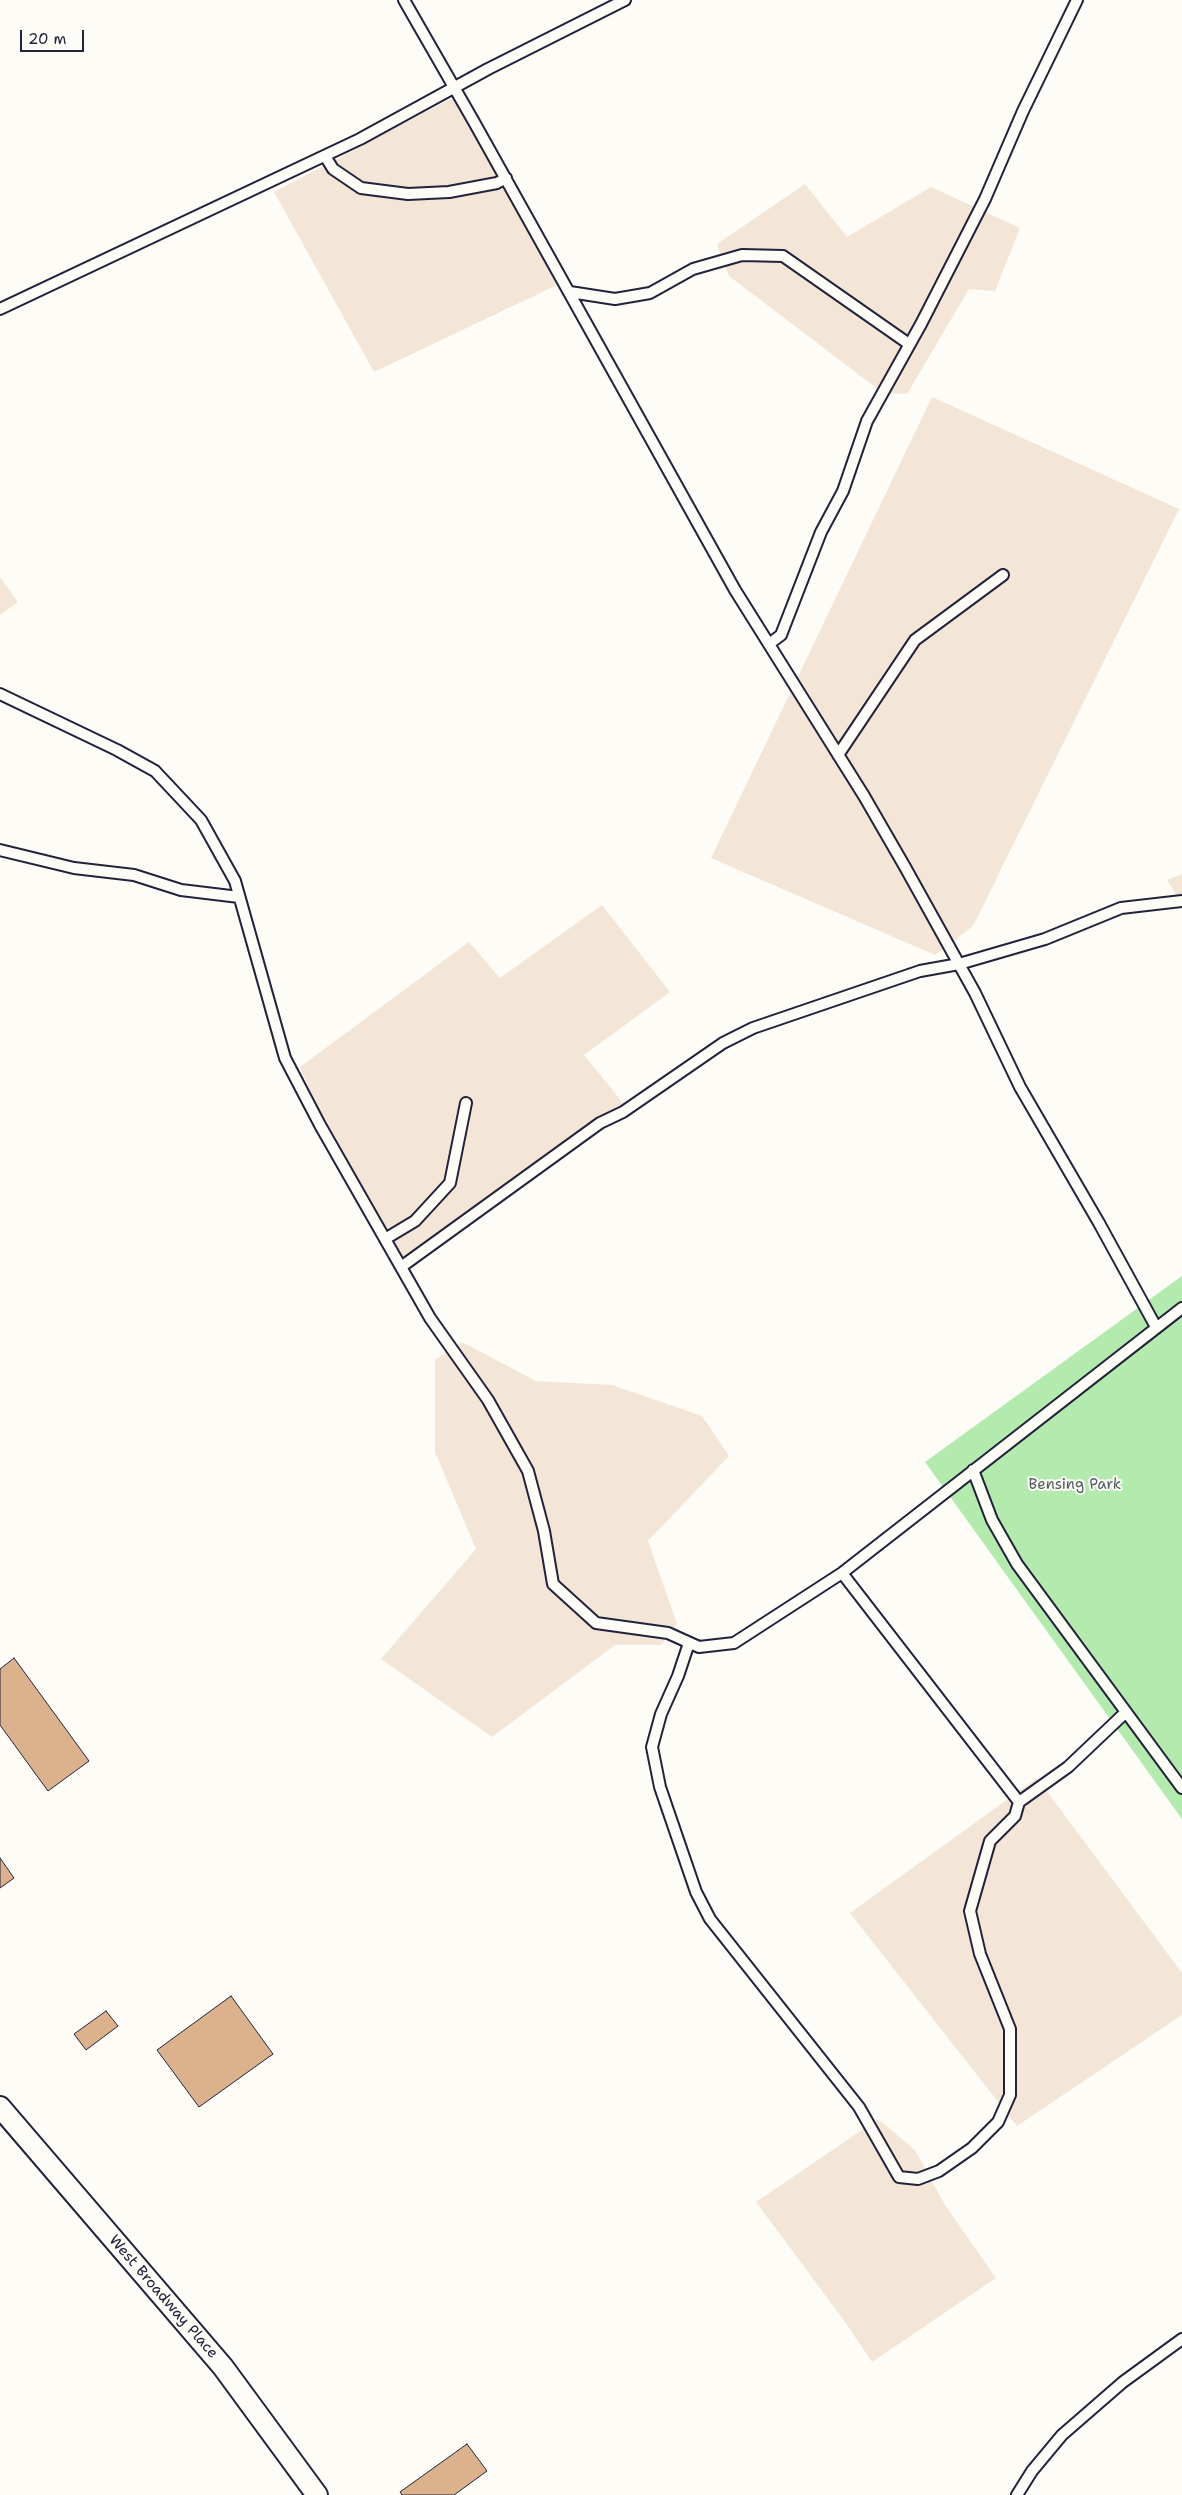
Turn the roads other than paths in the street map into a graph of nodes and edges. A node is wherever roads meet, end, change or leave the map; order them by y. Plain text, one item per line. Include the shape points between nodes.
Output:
1 (404, 0) edge
2 (625, 0) edge
3 (1077, 0) edge
4 (455, 88) junction
5 (325, 156) junction
6 (506, 178) junction
7 (570, 292) junction
8 (0, 309) edge
9 (910, 344) junction
10 (1003, 575) dead end
11 (769, 644) junction
12 (0, 694) edge
13 (838, 755) junction
14 (0, 850) edge
15 (239, 897) junction
16 (1182, 901) edge
17 (959, 964) junction
18 (466, 1103) dead end
19 (385, 1239) junction
20 (401, 1267) junction
21 (1182, 1308) edge
22 (1156, 1327) junction
23 (973, 1470) junction
24 (842, 1573) junction
25 (688, 1643) junction
26 (1126, 1712) junction
27 (1182, 1788) edge
28 (1018, 1802) junction
29 (0, 2107) edge
30 (1182, 2339) edge
31 (317, 2495) edge
32 (1016, 2495) edge

1 - 4 lane
2 - 4 lane
3 - 9 lane via 985,199
4 - 5 lane
4 - 6 lane
5 - 6 lane via 333,169 360,188 408,194 449,192 497,183
5 - 8 lane
6 - 7 lane
7 - 9 lane via 615,299 650,292 693,269 742,255 783,256
7 - 11 lane
9 - 11 lane via 867,421 843,491 821,532 781,635
10 - 13 lane via 915,640
11 - 13 lane
12 - 15 lane via 155,771 201,820 235,881
13 - 17 lane
14 - 15 lane via 74,868 134,875 181,890
15 - 19 lane via 285,1058
16 - 17 lane via 1121,908 1045,939
17 - 20 lane via 920,971 753,1028 723,1043 654,1093 600,1123
17 - 22 lane via 1020,1086
18 - 19 lane via 450,1183 416,1221
19 - 20 lane
20 - 25 lane via 430,1318 488,1400 528,1471 544,1531 552,1584 596,1623 668,1633
21 - 22 lane
22 - 23 lane
23 - 24 lane
23 - 26 lane via 992,1520 1017,1564
24 - 25 lane via 734,1643 699,1647
24 - 28 lane
25 - 28 lane via 652,1747 660,1787 696,1892 710,1919 859,2107 899,2177 918,2179 939,2171 972,2148 998,2122 1010,2095 1010,2029 980,1954 970,1911 990,1841 1015,1816
26 - 27 lane
26 - 28 lane via 1068,1767
29 - 31 street, West Broadway Place via 223,2367
30 - 32 lane via 1123,2382 1062,2435

